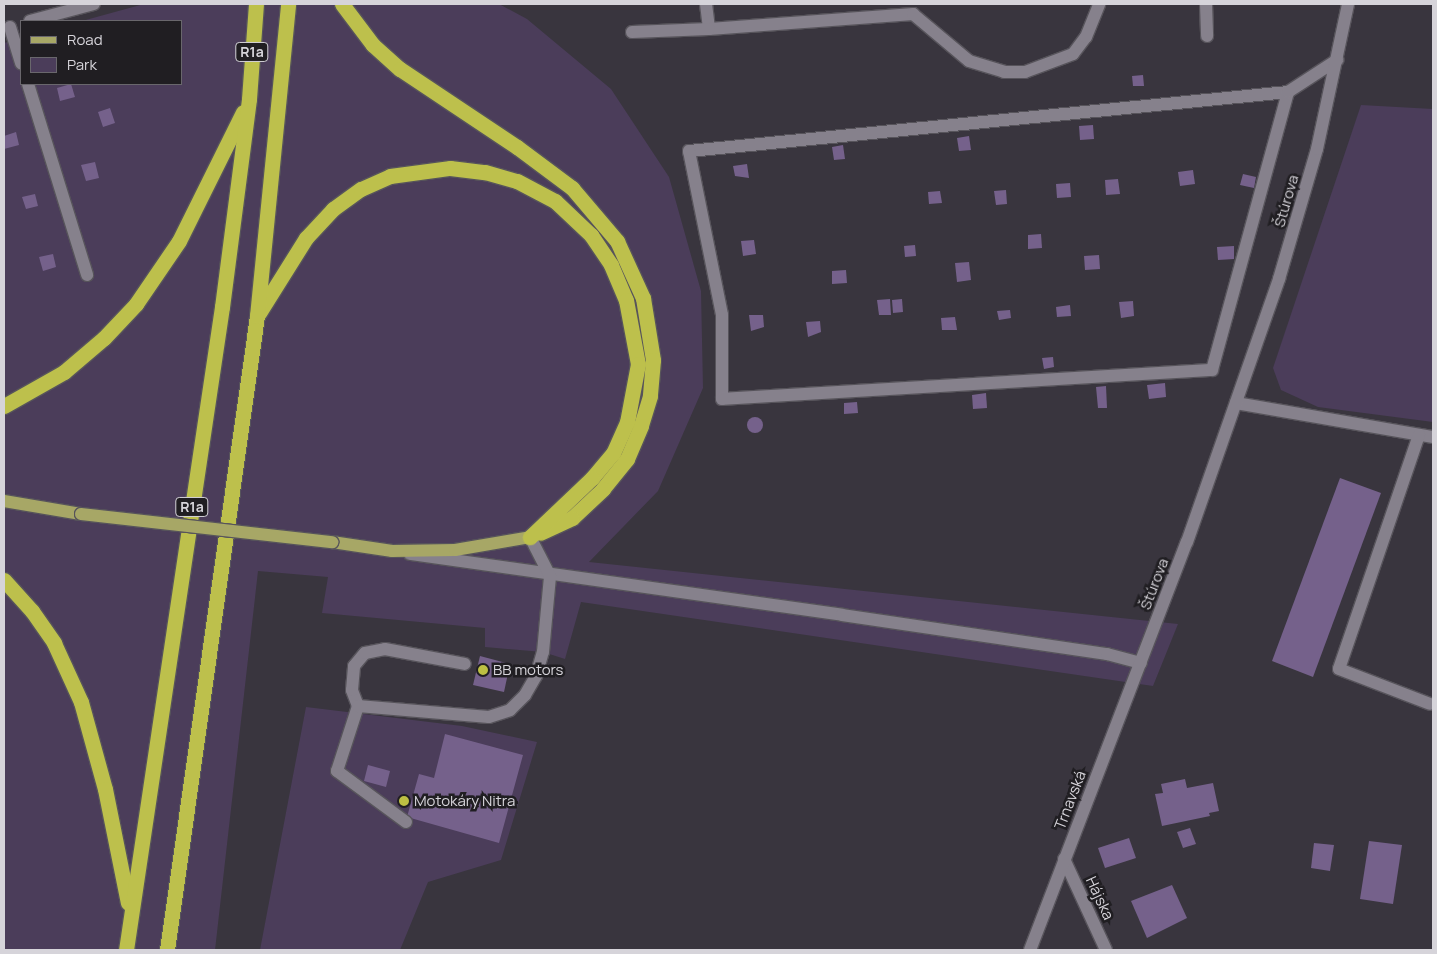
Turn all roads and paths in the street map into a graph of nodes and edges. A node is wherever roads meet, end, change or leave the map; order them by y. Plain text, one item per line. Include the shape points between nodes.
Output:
1 (94, 4) edge
2 (256, 4) edge
3 (288, 4) edge
4 (342, 4) edge
5 (706, 4) edge
6 (1099, 4) edge
7 (1206, 4) edge
8 (1348, 4) edge
9 (916, 9) edge
10 (34, 20) edge
11 (12, 26) edge
12 (709, 28) junction
13 (632, 32) dead end
14 (1207, 36) dead end
15 (20, 59) edge
16 (1337, 60) junction
17 (28, 85) edge
18 (1288, 92) junction
19 (249, 100) junction
20 (87, 275) dead end
21 (257, 316) junction
22 (1236, 403) junction
23 (4, 406) edge
24 (1419, 435) junction
25 (1433, 437) edge
26 (4, 502) edge
27 (530, 537) junction
28 (392, 551) junction
29 (550, 576) junction
30 (4, 580) edge
31 (1141, 663) junction
32 (465, 664) dead end
33 (1430, 704) dead end
34 (358, 706) junction
35 (406, 822) dead end
36 (1064, 860) junction
37 (131, 914) junction
38 (126, 950) edge
39 (166, 950) edge
40 (1030, 950) edge
41 (1106, 950) edge

1 - 10 street
2 - 19 highway, R1a
3 - 21 highway, R1a
4 - 27 highway via 373,45 400,69 518,147 572,188 617,241 643,298 653,360 652,378 641,426 627,459 603,489 572,518
5 - 12 street
6 - 9 street via 1086,37 1073,54 1025,72 1004,72 969,60
7 - 14 street
8 - 16 street, Štúrova
9 - 12 street
11 - 15 street
12 - 13 street
16 - 18 street
16 - 22 street, Štúrova via 1300,212
17 - 20 street
18 - 18 street via 1212,370 722,399 722,316 689,151
19 - 23 highway via 179,241 136,304 104,338 64,372
19 - 37 highway, R1a via 222,308
21 - 27 highway via 306,238 333,209 361,189 390,176 450,168 485,172 517,181 555,201 591,235 611,265 626,300 638,364 627,422 613,453 592,478
21 - 39 highway, R1a
22 - 24 street
22 - 31 street, Štúrova
24 - 25 street
24 - 33 street via 1339,669
26 - 28 main road, bridge
27 - 28 main road via 455,550
27 - 29 street
28 - 29 street
29 - 31 street via 1107,654
29 - 34 street via 543,652 536,676 525,695 510,710 480,717
30 - 37 highway via 32,611 54,643 81,702 105,789
31 - 36 street, Trnavská
32 - 34 street via 385,649 365,653 354,666 352,690
34 - 35 street via 337,772
36 - 40 street, Trnavská
36 - 41 street, Hájska
37 - 38 highway, R1a

